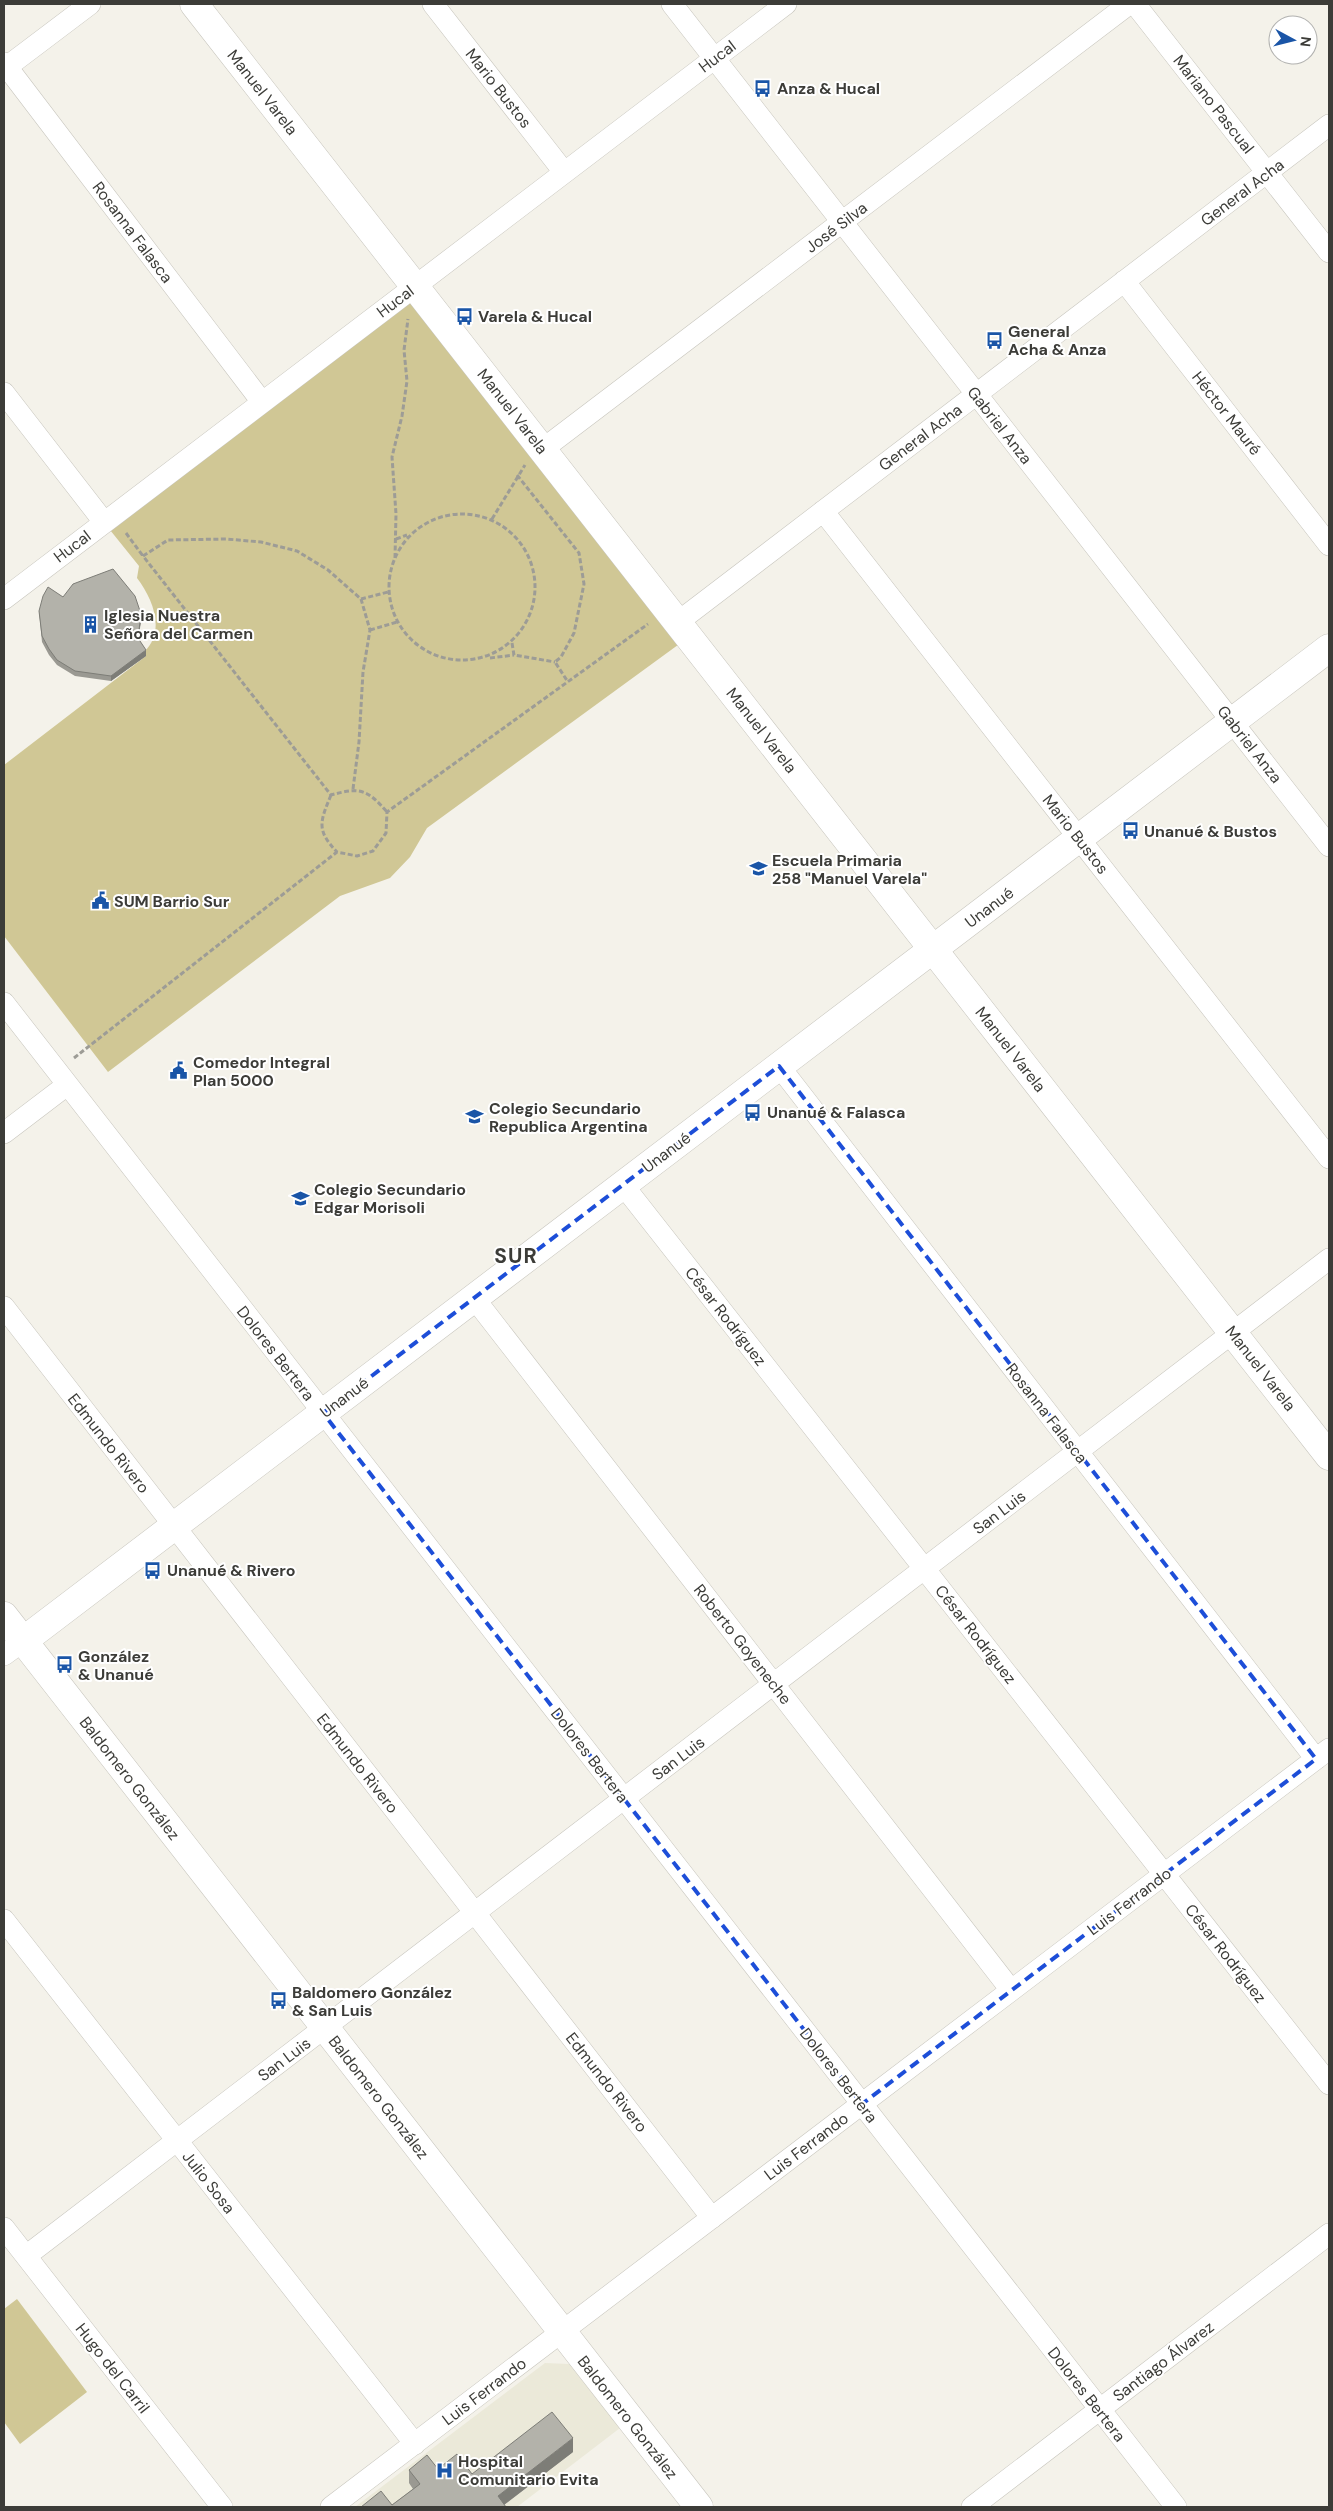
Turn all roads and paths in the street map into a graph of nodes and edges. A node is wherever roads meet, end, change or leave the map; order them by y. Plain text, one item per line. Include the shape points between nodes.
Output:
1 (90, 4) edge
2 (194, 4) edge
3 (433, 4) edge
4 (672, 4) edge
5 (786, 4) edge
6 (1129, 4) edge
7 (1135, 4) edge
8 (715, 58) junction
9 (5, 66) edge
10 (1329, 125) edge
11 (564, 172) junction
12 (1267, 173) junction
13 (842, 222) junction
14 (1329, 252) edge
15 (1124, 281) junction
16 (415, 286) junction
17 (408, 315) dead end
18 (4, 393) edge
19 (976, 394) junction
20 (262, 402) junction
21 (538, 460) junction
22 (518, 475) junction
23 (823, 511) junction
24 (492, 519) junction
25 (104, 522) junction
26 (408, 535) junction
27 (396, 538) junction
28 (1329, 545) edge
29 (395, 560) junction
30 (388, 592) junction
31 (4, 599) edge
32 (361, 599) junction
33 (643, 617) dead end
34 (397, 622) junction
35 (678, 622) junction
36 (370, 630) junction
37 (512, 643) junction
38 (1329, 648) edge
39 (514, 655) junction
40 (487, 658) junction
41 (555, 662) junction
42 (568, 682) junction
43 (1232, 722) junction
44 (353, 789) junction
45 (331, 795) junction
46 (387, 812) junction
47 (1079, 838) junction
48 (1329, 846) edge
49 (337, 852) junction
50 (934, 949) junction
51 (4, 1003) edge
52 (779, 1066) junction
53 (62, 1078) junction
54 (4, 1133) edge
55 (1329, 1158) edge
56 (623, 1185) junction
57 (1329, 1259) edge
58 (474, 1298) junction
59 (4, 1308) edge
60 (1233, 1333) junction
61 (323, 1413) junction
62 (1078, 1452) junction
63 (1329, 1456) edge
64 (174, 1526) junction
65 (924, 1569) junction
66 (4, 1616) edge
67 (13, 1648) edge
68 (774, 1684) junction
69 (1323, 1754) edge
70 (624, 1799) junction
71 (1164, 1874) junction
72 (475, 1913) junction
73 (4, 1920) edge
74 (1011, 1990) junction
75 (325, 2028) junction
76 (1329, 2084) edge
77 (862, 2104) junction
78 (177, 2141) junction
79 (712, 2218) junction
80 (4, 2228) edge
81 (1329, 2234) edge
82 (26, 2256) junction
83 (562, 2332) junction
84 (1099, 2410) junction
85 (415, 2444) junction
86 (222, 2507) edge
87 (331, 2507) edge
88 (699, 2507) edge
89 (972, 2507) edge
90 (1176, 2507) edge

1 - 9 street
2 - 16 street, Manuel Varela
3 - 11 street, Mario Bustos
4 - 8 street, Gabriel Anza
5 - 8 street, Hucal
6 - 13 street, José Silva
7 - 12 street, Mariano Pascual
8 - 11 street, Hucal
8 - 13 street, Gabriel Anza
9 - 20 street, Rosanna Falasca
10 - 12 street, General Acha
11 - 16 street, Hucal
12 - 14 street, Mariano Pascual
12 - 15 street, General Acha
13 - 19 street, Gabriel Anza
13 - 21 street, José Silva
15 - 19 street, General Acha
15 - 28 street, Héctor Mauré
16 - 20 street, Hucal
16 - 21 street, Manuel Varela
17 - 27 path via 404,350 406,390 392,457
18 - 25 street
19 - 23 street, General Acha
19 - 43 street, Gabriel Anza
20 - 25 street, Hucal
21 - 22 path via 527,463
21 - 35 street, Manuel Varela
22 - 24 path
22 - 41 path via 579,552 584,584 574,633
23 - 35 street, General Acha
23 - 47 street, Mario Bustos
24 - 26 path via 461,512 432,517
24 - 37 path via 515,537 535,564 535,597 527,624
25 - 31 street, Hucal
26 - 27 path
26 - 29 path
27 - 29 path
29 - 30 path
30 - 32 path
30 - 34 path
32 - 36 path
32 - 45 path via 328,570 297,551 261,542 168,540 143,556
33 - 42 path via 648,624
34 - 36 path
34 - 40 path via 418,648 449,659
35 - 50 street, Manuel Varela
36 - 44 path
37 - 39 path
37 - 40 path
38 - 43 street, Unanué
39 - 40 path
39 - 41 path
41 - 42 path
42 - 46 path
43 - 47 street, Unanué
43 - 48 street, Gabriel Anza
44 - 45 path
44 - 46 path via 372,794
45 - 49 path via 322,818 324,838
46 - 49 path via 386,833 373,851 357,856
47 - 50 street, Unanué
47 - 55 street, Mario Bustos
49 - 53 path
50 - 52 street, Unanué
50 - 60 street, Manuel Varela
51 - 53 street, Dolores Bertera
52 - 56 street, Unanué
52 - 62 street, Rosanna Falasca
53 - 54 street
53 - 61 street, Dolores Bertera
56 - 58 street, Unanué
56 - 65 street, César Rodríguez
57 - 60 street, San Luis
58 - 61 street, Unanué
58 - 68 street, Roberto Goyeneche
59 - 64 street, Edmundo Rivero
60 - 62 street, San Luis
60 - 63 street, Manuel Varela
61 - 64 street, Unanué
61 - 70 street, Dolores Bertera
62 - 65 street, San Luis
62 - 69 street, Rosanna Falasca
64 - 67 street, Unanué
64 - 72 street, Edmundo Rivero
65 - 68 street, San Luis
65 - 71 street, César Rodríguez
66 - 67 street, Baldomero González
67 - 75 street, Baldomero González
68 - 70 street, San Luis
68 - 74 street, Roberto Goyeneche
69 - 71 street, Luis Ferrando
70 - 72 street, San Luis
70 - 77 street, Dolores Bertera
71 - 74 street, Luis Ferrando
71 - 76 street, César Rodríguez
72 - 75 street, San Luis
72 - 79 street, Edmundo Rivero
73 - 78 street, Julio Sosa
74 - 77 street, Luis Ferrando
75 - 78 street, San Luis
75 - 83 street, Baldomero González
77 - 79 street, Luis Ferrando
77 - 84 street, Dolores Bertera
78 - 82 street, San Luis
78 - 85 street, Julio Sosa
79 - 83 street, Luis Ferrando
80 - 82 street, Hugo del Carril
81 - 84 street, Santiago Álvarez
82 - 86 street, Hugo del Carril
83 - 85 street, Luis Ferrando
83 - 88 street, Baldomero González
84 - 89 street, Santiago Álvarez
84 - 90 street, Dolores Bertera
85 - 87 street, Luis Ferrando

